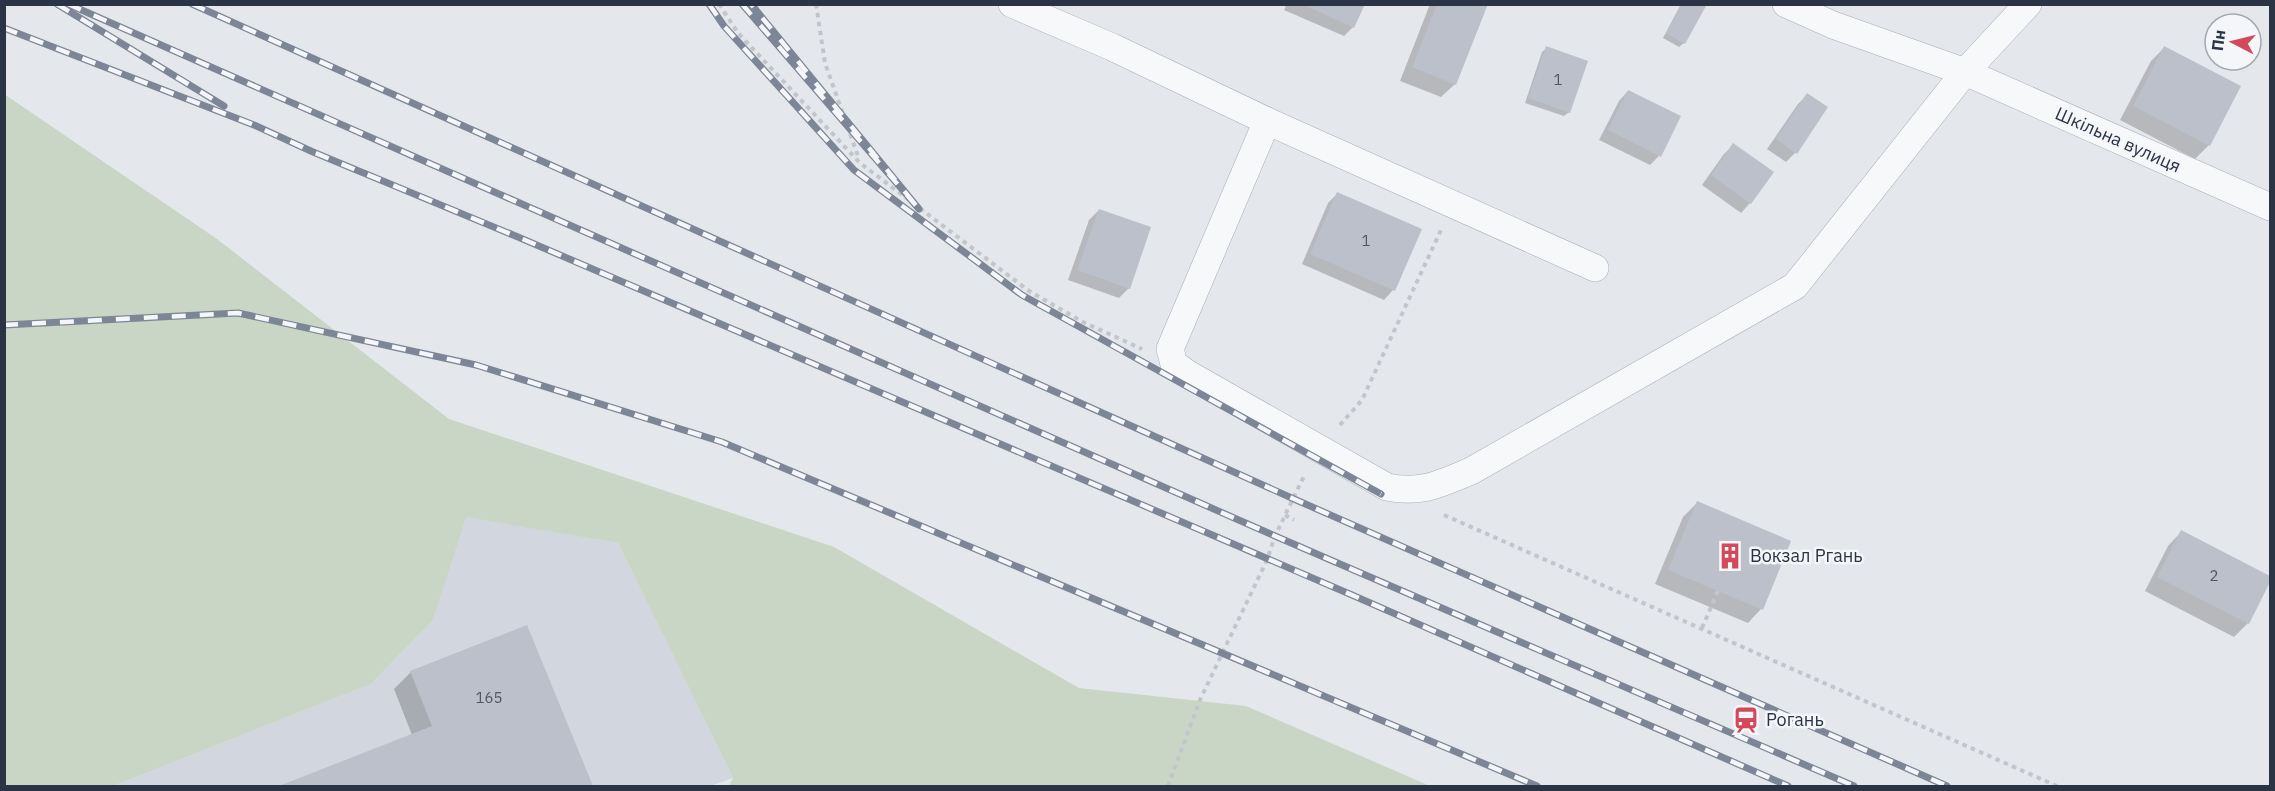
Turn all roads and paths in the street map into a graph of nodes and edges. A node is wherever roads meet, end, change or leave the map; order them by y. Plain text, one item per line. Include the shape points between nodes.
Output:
1 (719, 4) edge
2 (816, 4) edge
3 (1012, 4) edge
4 (1786, 4) edge
5 (2028, 4) edge
6 (1965, 72) junction
7 (1267, 121) junction
8 (860, 162) junction
9 (1453, 204) junction
10 (2271, 207) edge
11 (1595, 268) dead end
12 (1174, 364) junction
13 (1318, 449) junction
14 (1443, 514) dead end
15 (1285, 515) junction
16 (1294, 520) dead end
17 (1718, 591) dead end
18 (1702, 628) junction
19 (1168, 786) edge
20 (2057, 786) edge

1 - 8 path via 738,33
2 - 8 path via 825,63
3 - 7 street via 1112,46
4 - 6 street, Шкільна вулиця
5 - 6 street
6 - 10 street, Шкільна вулиця
6 - 13 street via 1795,286 1471,471 1432,488 1405,491 1387,487
7 - 9 street
7 - 12 street via 1170,349
8 - 12 path via 1029,291 1083,322
9 - 11 street
9 - 13 path via 1362,400
12 - 13 street
13 - 15 path
14 - 18 path
15 - 16 path
15 - 19 path via 1268,560 1200,700
17 - 18 path
18 - 20 path

